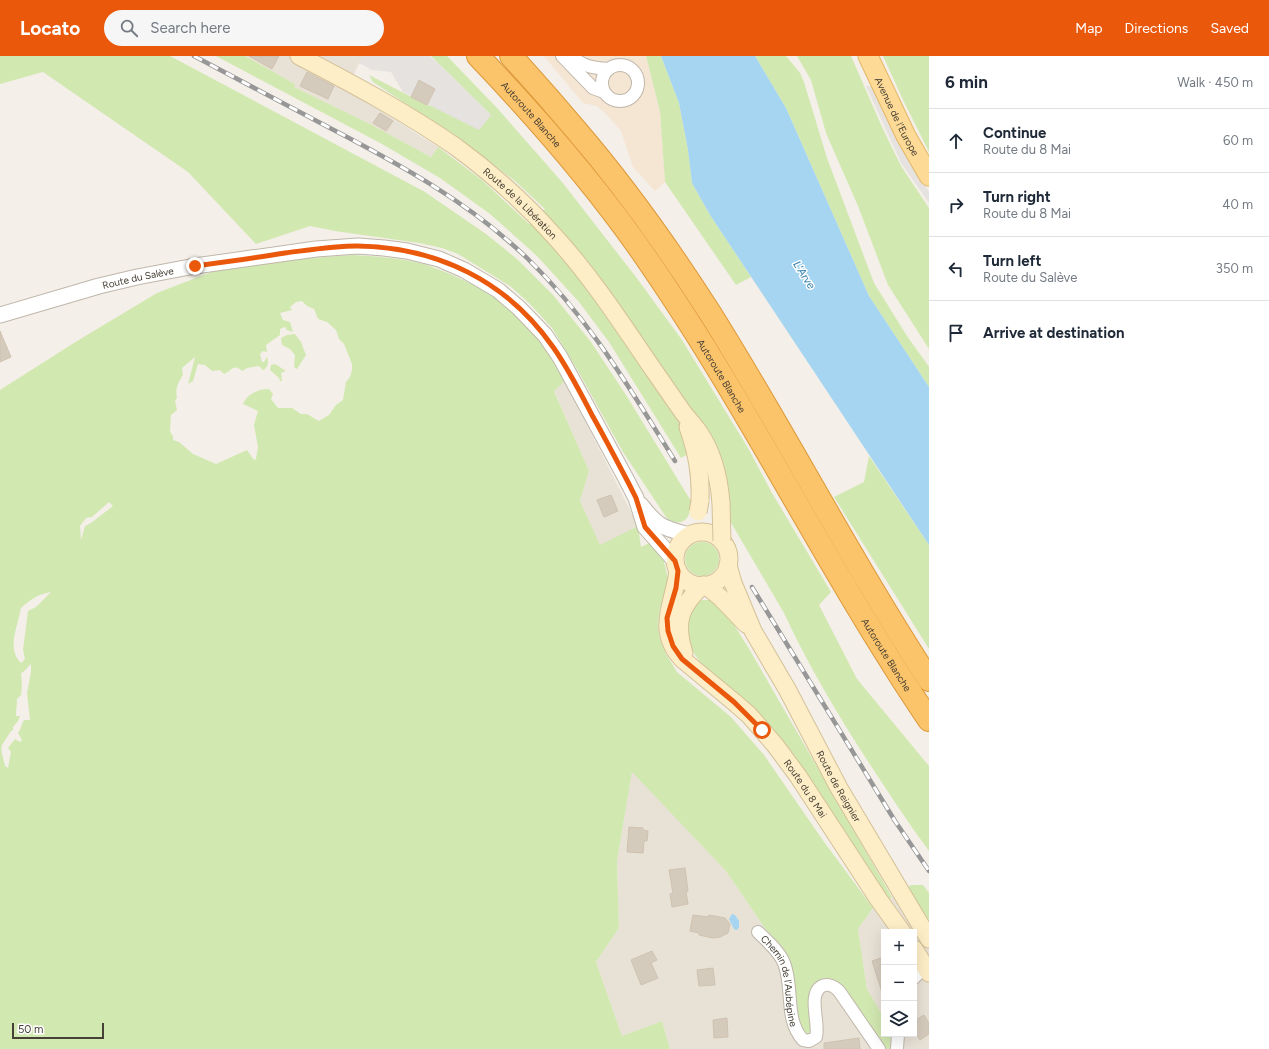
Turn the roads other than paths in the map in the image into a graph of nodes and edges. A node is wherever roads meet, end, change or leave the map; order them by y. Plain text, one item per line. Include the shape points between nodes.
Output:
1 (299, 56) edge
2 (478, 56) edge
3 (511, 56) edge
4 (518, 56) edge
5 (562, 56) edge
6 (572, 56) edge
7 (868, 56) edge
8 (609, 69) junction
9 (604, 92) junction
10 (575, 128) junction
11 (929, 176) edge
12 (0, 315) edge
13 (683, 412) junction
14 (636, 498) junction
15 (690, 535) junction
16 (716, 537) junction
17 (728, 564) junction
18 (677, 566) junction
19 (704, 585) junction
20 (753, 631) junction
21 (689, 664) junction
22 (929, 680) edge
23 (929, 720) edge
24 (900, 929) edge
25 (758, 932) dead end
26 (929, 939) edge
27 (917, 957) edge
28 (923, 973) edge
29 (898, 1037) edge
30 (879, 1049) edge
31 (897, 1049) edge

1 - 13 main road, Route de la Libération via 398,110 456,148 484,169 536,217 563,245 597,288
2 - 23 highway, Autoroute Blanche via 549,133 617,217 653,267 725,382 892,665
3 - 10 highway
4 - 10 highway
5 - 9 street via 593,88
6 - 8 street via 588,67
7 - 11 main road, Avenue de l'Europe via 906,136
8 - 9 street via 602,80
8 - 9 street via 617,66 628,68 636,75 638,86 633,96 624,101 611,99
10 - 22 highway via 631,200 710,313
12 - 14 street, Route du Salève via 144,276 316,249 372,247 430,256 486,282 509,299 537,326 560,357
13 - 15 main road, Route de la Libération, bridge via 699,468 698,512
13 - 16 main road, Route de la Libération, bridge via 706,443 715,466 720,490
14 - 15 street, Route du Salève via 658,524
14 - 18 street, Route du Salève via 645,527
15 - 16 main road via 702,532
15 - 18 main road via 678,546
16 - 17 main road via 728,553
17 - 19 main road via 717,581
17 - 20 main road, Route de Reignier via 733,584
18 - 19 main road via 686,580
18 - 21 main road, Route du 8 Mai via 676,588 668,614 668,631 674,649
19 - 20 main road, Route de Reignier via 721,598
19 - 21 main road, Route du 8 Mai via 688,600 680,619 680,636
20 - 26 main road, Route de Reignier via 840,788
21 - 24 main road, Route du 8 Mai via 744,711 779,750
25 - 30 street, Chemin de l'Aubépine via 784,963 792,1019 803,1040 810,1041 816,1038 815,998 819,989 827,985 840,991
27 - 28 main road
29 - 31 street

